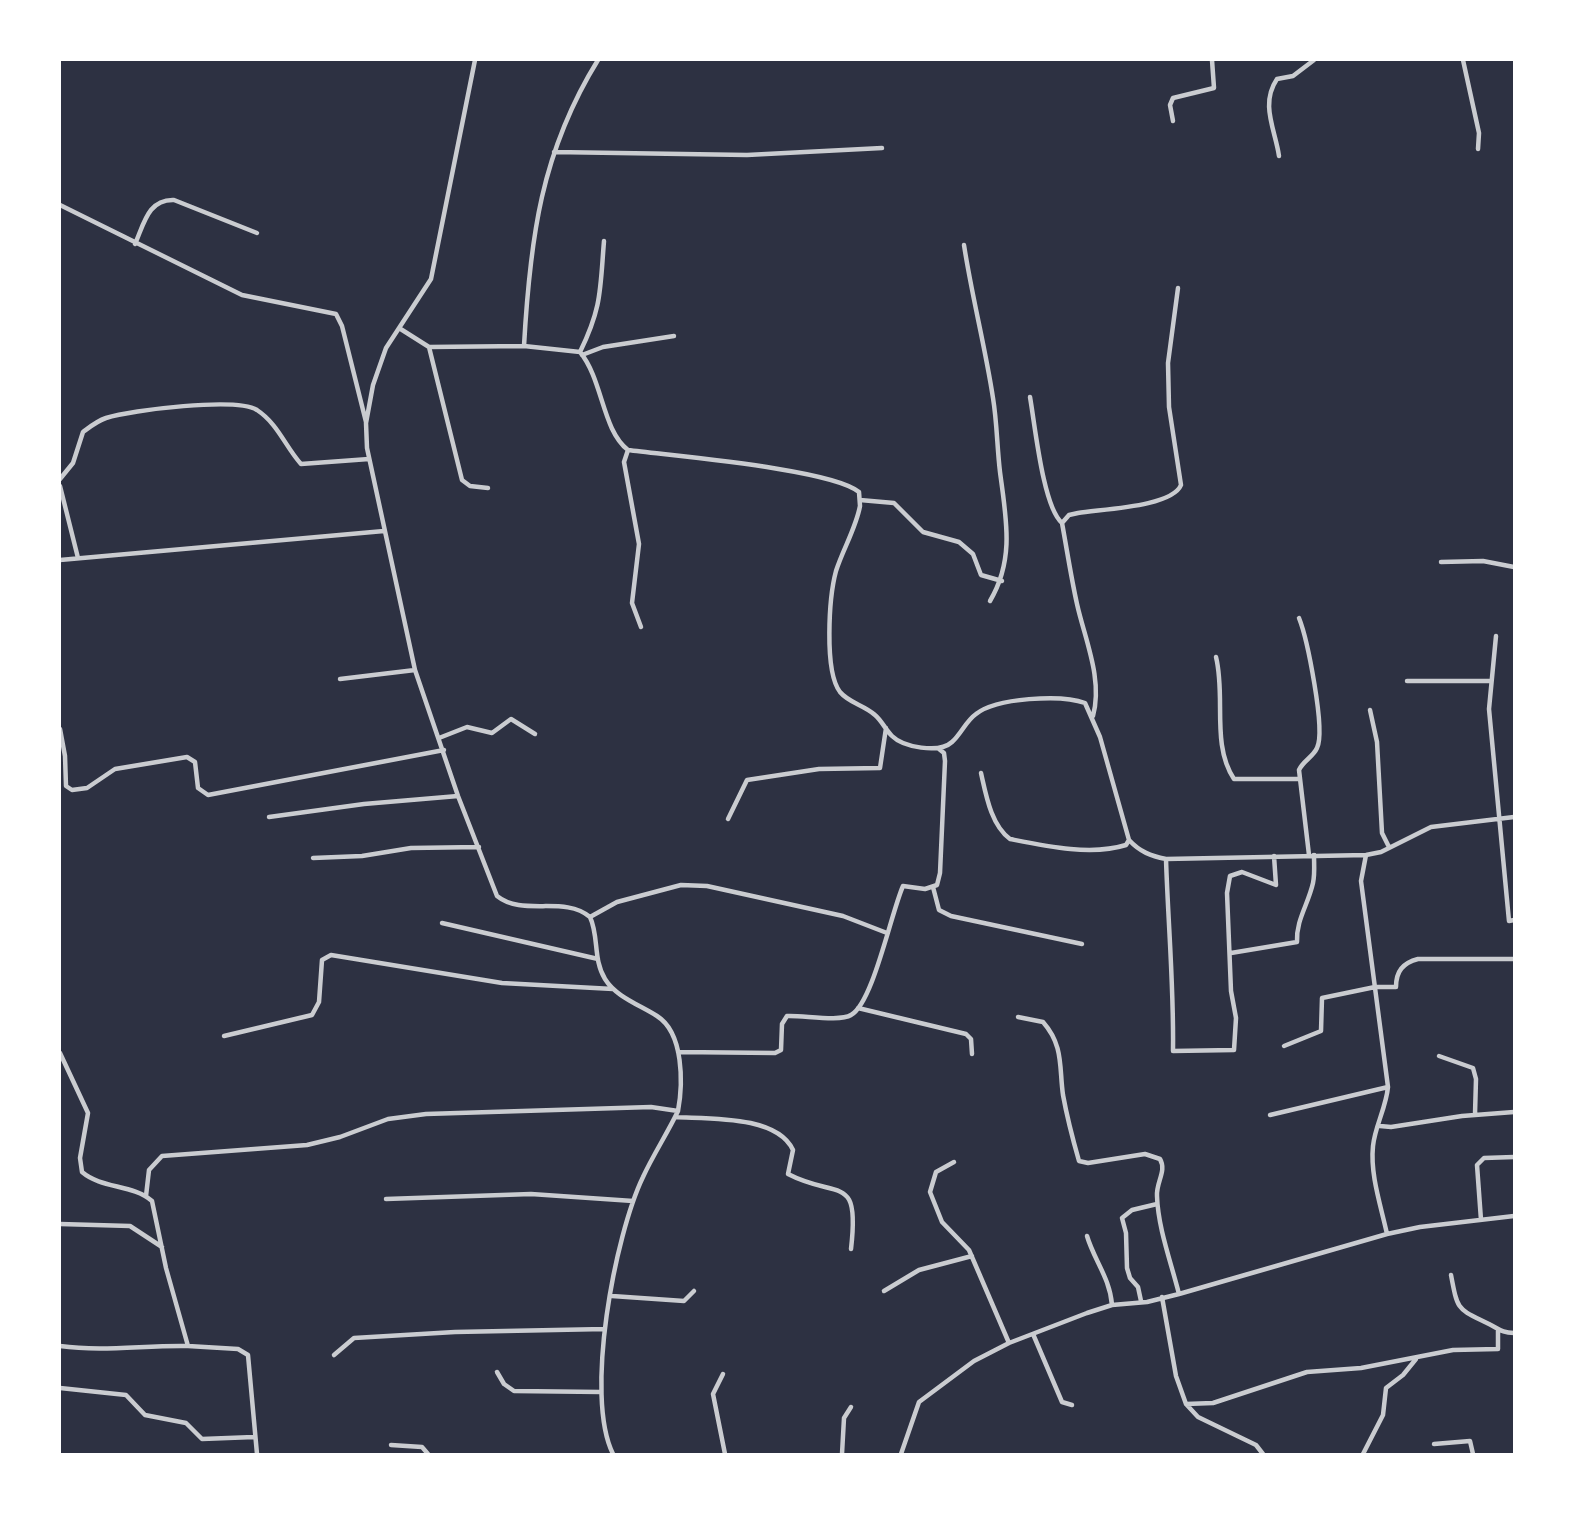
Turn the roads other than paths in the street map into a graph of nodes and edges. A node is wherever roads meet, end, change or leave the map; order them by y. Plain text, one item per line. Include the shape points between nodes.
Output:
1 (475, 60) edge
2 (598, 60) edge
3 (1212, 60) edge
4 (1314, 60) edge
5 (1463, 60) edge
6 (1173, 121) dead end
7 (882, 148) dead end
8 (1478, 149) dead end
9 (554, 152) junction
10 (1279, 156) dead end
11 (60, 205) edge
12 (257, 233) dead end
13 (604, 241) dead end
14 (135, 244) junction
15 (964, 245) dead end
16 (1178, 288) dead end
17 (399, 328) junction
18 (674, 335) dead end
19 (524, 346) junction
20 (429, 347) junction
21 (581, 354) junction
22 (1030, 397) dead end
23 (366, 423) junction
24 (628, 450) junction
25 (369, 459) junction
26 (60, 480) edge
27 (60, 486) edge
28 (488, 488) dead end
29 (860, 500) junction
30 (1062, 523) junction
31 (384, 531) junction
32 (78, 558) junction
33 (60, 560) edge
34 (1441, 562) dead end
35 (1514, 567) edge
36 (1002, 581) junction
37 (990, 601) dead end
38 (1299, 618) dead end
39 (641, 627) dead end
40 (1496, 636) dead end
41 (1216, 657) dead end
42 (415, 670) junction
43 (340, 679) dead end
44 (1407, 681) dead end
45 (1491, 681) junction
46 (1370, 710) dead end
47 (1093, 717) junction
48 (886, 727) junction
49 (60, 729) edge
50 (535, 734) dead end
51 (439, 738) junction
52 (939, 749) junction
53 (444, 750) junction
54 (981, 774) dead end
55 (1300, 779) junction
56 (458, 796) junction
57 (269, 817) dead end
58 (1514, 817) edge
59 (728, 819) dead end
60 (1498, 819) junction
61 (1129, 840) junction
62 (479, 847) junction
63 (1389, 847) junction
64 (1312, 855) junction
65 (1366, 855) junction
66 (1274, 856) junction
67 (313, 858) dead end
68 (1166, 859) junction
69 (933, 887) junction
70 (590, 917) junction
71 (1514, 920) edge
72 (442, 923) dead end
73 (887, 933) junction
74 (1082, 944) dead end
75 (1231, 953) junction
76 (598, 959) junction
77 (1514, 959) edge
78 (1375, 987) junction
79 (614, 989) junction
80 (858, 1008) junction
81 (1018, 1017) dead end
82 (224, 1036) dead end
83 (1284, 1046) dead end
84 (678, 1052) junction
85 (60, 1053) edge
86 (972, 1055) dead end
87 (1439, 1056) dead end
88 (1388, 1087) junction
89 (678, 1111) junction
90 (1514, 1112) edge
91 (1475, 1114) junction
92 (1270, 1115) dead end
93 (675, 1117) junction
94 (1380, 1126) junction
95 (1514, 1157) edge
96 (954, 1162) dead end
97 (146, 1196) junction
98 (386, 1199) dead end
99 (633, 1201) junction
100 (1157, 1204) junction
101 (1514, 1216) edge
102 (1481, 1220) junction
103 (60, 1224) edge
104 (1388, 1234) junction
105 (1087, 1236) dead end
106 (162, 1248) junction
107 (851, 1249) dead end
108 (971, 1256) junction
109 (1451, 1275) dead end
110 (884, 1291) dead end
111 (694, 1292) dead end
112 (1179, 1294) junction
113 (612, 1296) junction
114 (1162, 1297) junction
115 (1140, 1301) junction
116 (1112, 1305) junction
117 (605, 1329) junction
118 (1499, 1331) junction
119 (1514, 1333) edge
120 (1033, 1334) junction
121 (1009, 1343) junction
122 (60, 1346) edge
123 (188, 1346) junction
124 (334, 1355) dead end
125 (1417, 1359) junction
126 (496, 1372) dead end
127 (723, 1374) dead end
128 (60, 1388) edge
129 (601, 1392) junction
130 (1186, 1404) junction
131 (1072, 1405) dead end
132 (851, 1407) dead end
133 (254, 1437) junction
134 (1434, 1444) dead end
135 (391, 1445) dead end
136 (257, 1454) edge
137 (428, 1454) edge
138 (613, 1454) edge
139 (724, 1454) edge
140 (842, 1454) edge
141 (901, 1454) edge
142 (1264, 1454) edge
143 (1363, 1454) edge
144 (1473, 1454) edge

1 - 17 street via 431,279
2 - 9 street via 565,117
3 - 6 street via 1214,88 1173,98
4 - 10 street via 1293,76 1277,79 1269,94 1269,121
5 - 8 street via 1479,133
7 - 9 street via 747,155
9 - 19 street via 538,211
11 - 14 street
12 - 14 street via 163,200 155,204
13 - 21 street via 596,320
14 - 23 street via 251,298 336,314
15 - 36 street via 999,440 1007,530
16 - 30 street via 1168,363 1169,407 1181,485 1178,492 1158,501 1069,515
17 - 20 street
17 - 23 street via 386,348 373,385
18 - 21 street
19 - 20 street
19 - 21 street
20 - 28 street via 462,480
21 - 24 street via 597,382 615,435
22 - 30 street via 1050,507
23 - 25 street
24 - 29 street via 836,479 850,484
24 - 39 street via 624,462 639,544 632,603
25 - 26 street via 301,464 279,429 260,412 231,404 147,410 104,419 83,432 73,463
25 - 31 street
27 - 32 street
29 - 36 street via 894,503 923,532 966,546 981,575
29 - 48 street via 832,591 832,680 845,698 872,712
30 - 47 street via 1096,688
31 - 32 street
31 - 42 street
32 - 33 street
34 - 35 street via 1483,561
36 - 37 street
38 - 55 street via 1312,660 1318,733 1317,748 1303,762
40 - 45 street
41 - 55 street via 1222,690 1219,729 1234,779
42 - 43 street
42 - 51 street
44 - 45 street
45 - 60 street
46 - 63 street via 1377,742 1382,833
47 - 52 street via 1084,703 1069,697 993,706 978,711 951,744
47 - 61 street
48 - 52 street via 903,743
48 - 59 street via 880,768 819,769 747,780
49 - 53 street via 65,786 77,791 115,769 187,757 195,762 198,788 208,795
50 - 51 street via 511,719 492,733 467,727
51 - 53 street
52 - 69 street via 945,761 940,873
53 - 56 street
54 - 61 street via 988,804 1010,839 1074,848 1111,848
55 - 64 street
56 - 57 street
56 - 62 street
58 - 60 street
60 - 63 street via 1432,827
60 - 71 street via 1508,920
61 - 68 street via 1139,850
62 - 67 street
62 - 70 street via 503,901 570,907
63 - 65 street
64 - 65 street
64 - 66 street
64 - 75 street via 1314,880 1296,923 1297,942
65 - 78 street via 1361,881
66 - 68 street
66 - 75 street via 1276,885 1242,872 1230,876
68 - 75 street via 1174,982 1173,1051 1234,1050
69 - 73 street via 903,887
69 - 74 street via 939,910 951,916
70 - 73 street via 617,902 668,888 707,886 843,916
70 - 76 street
72 - 76 street
73 - 80 street via 870,987
76 - 79 street
77 - 78 street via 1418,959 1407,962 1396,975 1396,987
78 - 83 street via 1322,998 1321,1031
78 - 88 street
79 - 82 street via 502,982 331,955 322,960 318,1007 313,1014
79 - 84 street via 665,1022
80 - 84 street via 849,1017 785,1017 780,1050 775,1053
80 - 86 street via 966,1034
81 - 100 street via 1043,1022 1057,1041 1063,1097 1079,1161 1157,1156 1163,1169 1156,1187
84 - 89 street
85 - 97 street via 88,1113 79,1165 82,1172
87 - 91 street via 1473,1068
88 - 92 street
88 - 94 street
89 - 93 street
89 - 97 street via 651,1107 409,1116 307,1145 162,1156 149,1170
90 - 91 street
91 - 94 street
93 - 99 street
93 - 107 street via 760,1125 786,1139 793,1150 788,1174 837,1188 848,1197 855,1219
94 - 104 street via 1373,1142 1373,1162
95 - 102 street via 1484,1158 1477,1165
96 - 108 street via 936,1172 930,1192 942,1222
97 - 106 street via 156,1209
98 - 99 street via 531,1194
99 - 113 street
100 - 112 street
100 - 115 street via 1132,1210 1122,1218 1127,1268
101 - 102 street
102 - 104 street
103 - 106 street via 130,1226
104 - 112 street
105 - 116 street via 1092,1255 1104,1269
106 - 123 street
108 - 110 street via 919,1270
108 - 121 street
109 - 118 street via 1457,1303 1468,1316
111 - 113 street via 684,1301
112 - 114 street
113 - 117 street
114 - 115 street
114 - 130 street via 1176,1376
115 - 116 street
116 - 120 street
117 - 124 street via 354,1338
117 - 129 street
118 - 119 street
118 - 125 street via 1498,1349 1453,1350
120 - 121 street
120 - 131 street via 1062,1402
121 - 141 street via 928,1392 915,1408
122 - 123 street
123 - 133 street via 238,1349 248,1355
125 - 130 street via 1307,1372 1213,1403
125 - 143 street via 1386,1388 1383,1415
126 - 129 street via 514,1391
127 - 139 street via 713,1394
128 - 133 street via 126,1395 145,1415 186,1423 202,1439
129 - 138 street via 605,1432
130 - 142 street via 1198,1417 1256,1445
132 - 140 street via 844,1418
133 - 136 street
134 - 144 street via 1470,1441
135 - 137 street via 422,1447

